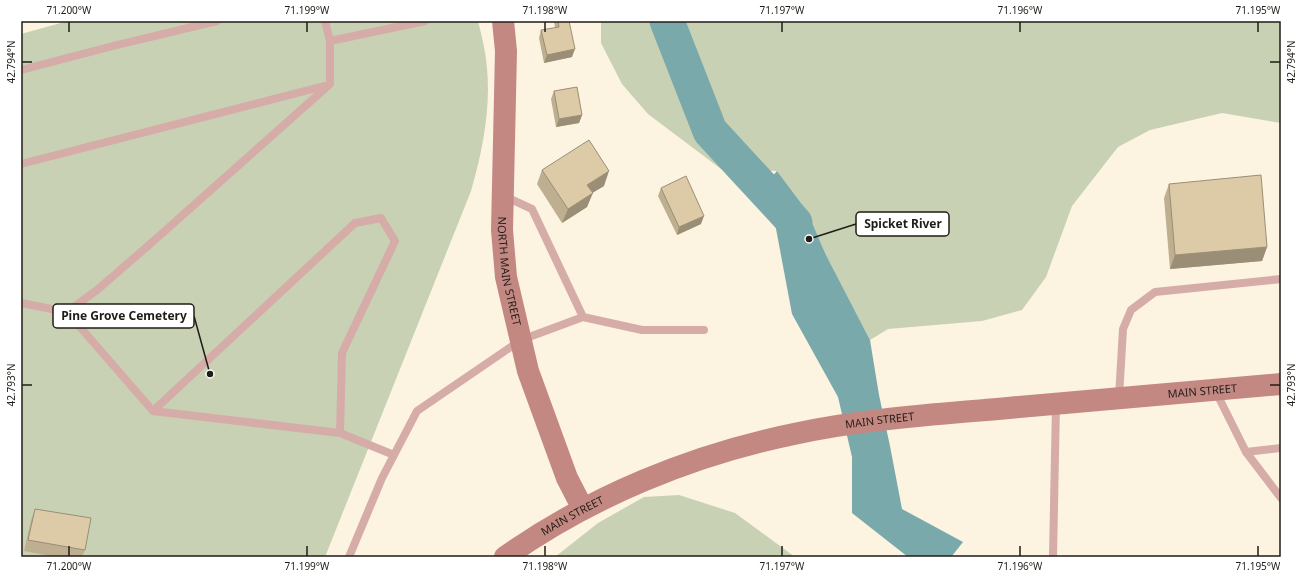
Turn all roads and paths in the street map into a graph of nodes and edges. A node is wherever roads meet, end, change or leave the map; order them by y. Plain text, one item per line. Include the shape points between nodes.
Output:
1 (217, 21) edge
2 (325, 21) edge
3 (426, 21) edge
4 (503, 21) edge
5 (330, 41) junction
6 (21, 70) edge
7 (330, 84) junction
8 (21, 164) edge
9 (503, 196) junction
10 (1281, 279) edge
11 (21, 303) edge
12 (67, 312) junction
13 (583, 317) junction
14 (704, 330) dead end
15 (520, 340) junction
16 (1281, 384) edge
17 (1215, 390) junction
18 (1119, 398) junction
19 (1056, 404) junction
20 (153, 411) junction
21 (340, 433) junction
22 (1281, 448) edge
23 (1246, 452) junction
24 (394, 455) junction
25 (1281, 498) edge
26 (583, 509) junction
27 (349, 557) edge
28 (505, 557) edge
29 (1053, 557) edge

1 - 6 lane
2 - 5 lane
3 - 5 lane
4 - 9 main road, NORTH MAIN STREET via 506,51
5 - 7 lane
7 - 8 lane
7 - 12 lane via 97,290
9 - 13 lane via 532,209
9 - 15 main road, NORTH MAIN STREET via 502,230 506,277
10 - 18 lane via 1155,292 1131,310 1124,329
11 - 12 lane
12 - 20 lane
13 - 14 lane via 642,330
13 - 15 lane
15 - 24 lane via 417,411
15 - 26 main road, NORTH MAIN STREET via 528,371 565,471
16 - 17 main road, MAIN STREET
17 - 18 main road, MAIN STREET
17 - 23 lane
18 - 19 main road, MAIN STREET
19 - 26 main road, MAIN STREET via 893,418 787,435 704,458 617,492
19 - 29 lane
20 - 21 lane
20 - 21 lane via 355,223 381,218 395,241 342,354
21 - 24 lane
22 - 23 lane
23 - 25 lane
24 - 27 lane
26 - 28 main road, MAIN STREET

